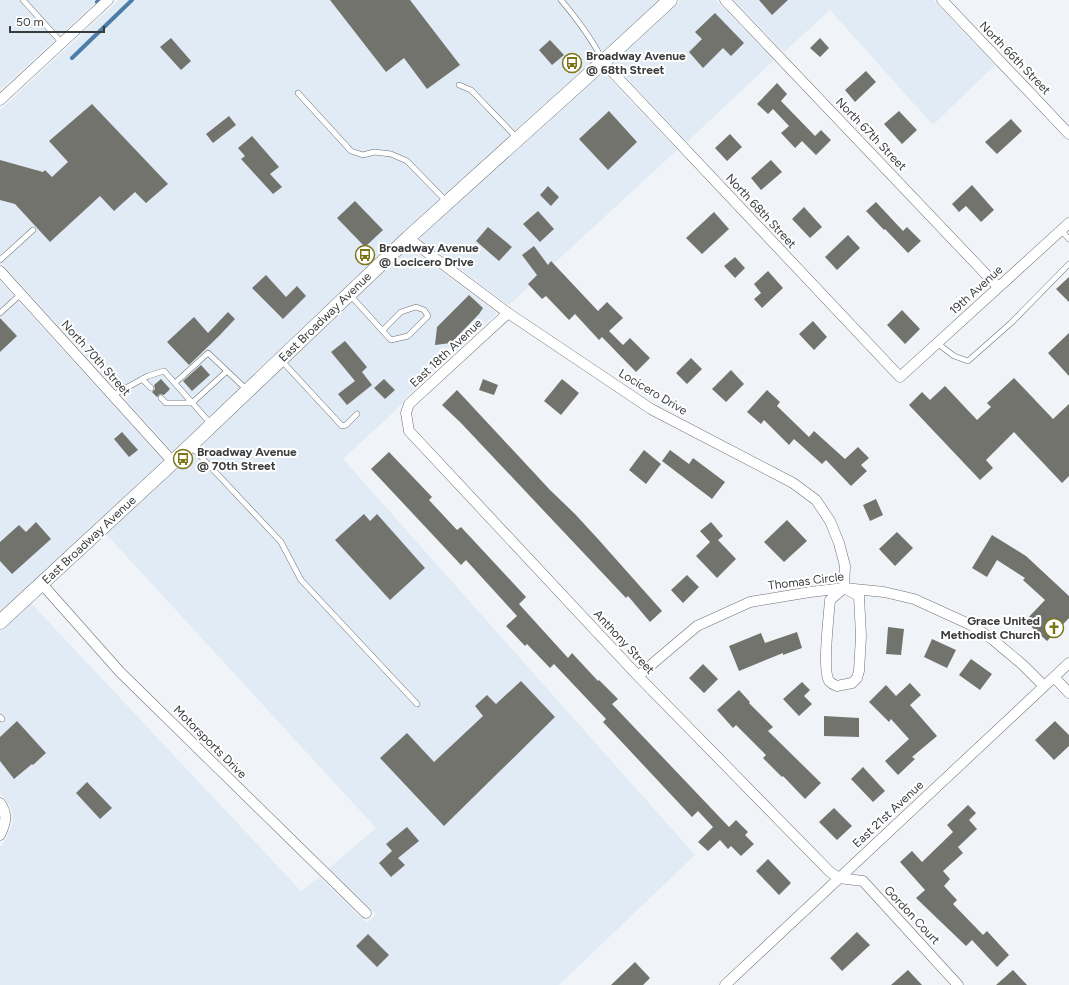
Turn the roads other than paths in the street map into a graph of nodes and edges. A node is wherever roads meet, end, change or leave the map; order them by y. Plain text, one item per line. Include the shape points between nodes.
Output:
1 (24, 0) edge
2 (108, 0) edge
3 (561, 0) edge
4 (670, 0) edge
5 (725, 0) edge
6 (942, 0) edge
7 (62, 43) junction
8 (603, 62) junction
9 (459, 85) dead end
10 (298, 92) dead end
11 (0, 100) edge
12 (1069, 134) edge
13 (518, 139) junction
14 (447, 203) junction
15 (1069, 222) edge
16 (33, 230) dead end
17 (1061, 230) junction
18 (408, 238) junction
19 (1069, 239) edge
20 (0, 260) edge
21 (1069, 264) edge
22 (0, 271) edge
23 (998, 287) junction
24 (21, 294) junction
25 (349, 294) junction
26 (0, 313) edge
27 (508, 313) junction
28 (383, 330) junction
29 (937, 343) junction
30 (280, 360) junction
31 (227, 371) junction
32 (900, 377) joint
33 (142, 379) junction
34 (175, 383) junction
35 (151, 388) dead end
36 (248, 391) junction
37 (113, 395) junction
38 (161, 398) dead end
39 (192, 403) junction
40 (406, 413) joint
41 (357, 414) dead end
42 (212, 425) junction
43 (190, 445) junction
44 (173, 462) junction
45 (42, 584) junction
46 (844, 588) junction
47 (0, 622) edge
48 (1069, 663) edge
49 (638, 676) junction
50 (1054, 677) junction
51 (1044, 686) junction
52 (1069, 693) edge
53 (417, 704) dead end
54 (0, 802) edge
55 (0, 834) edge
56 (839, 878) junction
57 (366, 913) dead end
58 (725, 985) edge
59 (958, 985) edge

1 - 7 lane
2 - 7 street
3 - 8 lane via 594,44
4 - 8 main road, East Broadway Avenue
5 - 23 street, North 67th Street
6 - 12 street, North 66th Street
7 - 11 street
8 - 13 main road, East Broadway Avenue
8 - 32 street, North 68th Street
9 - 13 lane via 471,90
10 - 14 lane via 351,151 363,155 374,152 391,154 407,161
13 - 14 main road, East Broadway Avenue
14 - 18 main road, East Broadway Avenue
15 - 17 street, 19th Avenue
16 - 20 lane
17 - 19 lane
17 - 23 street, 19th Avenue
18 - 25 main road, East Broadway Avenue
18 - 27 street, Locicero Drive
21 - 29 lane via 1011,323 968,361 954,356
22 - 24 street, North 70th Street
23 - 29 street, 19th Avenue
24 - 26 lane
24 - 37 street, North 70th Street
25 - 28 lane
25 - 30 main road, East Broadway Avenue
27 - 40 street, East 18th Avenue via 409,404
27 - 46 street, Locicero Drive via 651,409 792,483 816,500 830,521 839,542 845,566
28 - 28 lane via 391,340 408,336 428,316 424,310 416,307 401,312
29 - 32 street, 19th Avenue
30 - 36 main road, East Broadway Avenue
30 - 41 lane via 342,426
31 - 34 lane via 208,353
31 - 36 lane
31 - 39 lane
33 - 34 lane via 164,371
33 - 35 lane
33 - 37 lane
34 - 39 lane
36 - 42 main road, East Broadway Avenue
37 - 44 street, North 70th Street
38 - 39 lane via 166,403
39 - 42 lane
40 - 49 street, Anthony Street via 408,431
42 - 43 main road, East Broadway Avenue
43 - 44 main road, East Broadway Avenue
43 - 53 lane via 281,542 301,580
44 - 45 main road, East Broadway Avenue
45 - 47 main road, East Broadway Avenue
45 - 57 street, Motorsports Drive via 120,672
46 - 46 street via 830,600 827,641 826,673 829,681 837,686 848,684 857,678 862,636 859,596
46 - 49 street, Thomas Circle via 750,602 697,626
46 - 51 street, Thomas Circle via 884,592 914,599 971,625 992,639
48 - 50 street, East 21st Avenue
49 - 56 street, Anthony Street via 830,872
50 - 51 street, East 21st Avenue
50 - 52 street
51 - 56 street, East 21st Avenue
54 - 55 street via 4,808 6,823
56 - 58 street, East 21st Avenue
56 - 59 street, Gordon Court via 863,881

